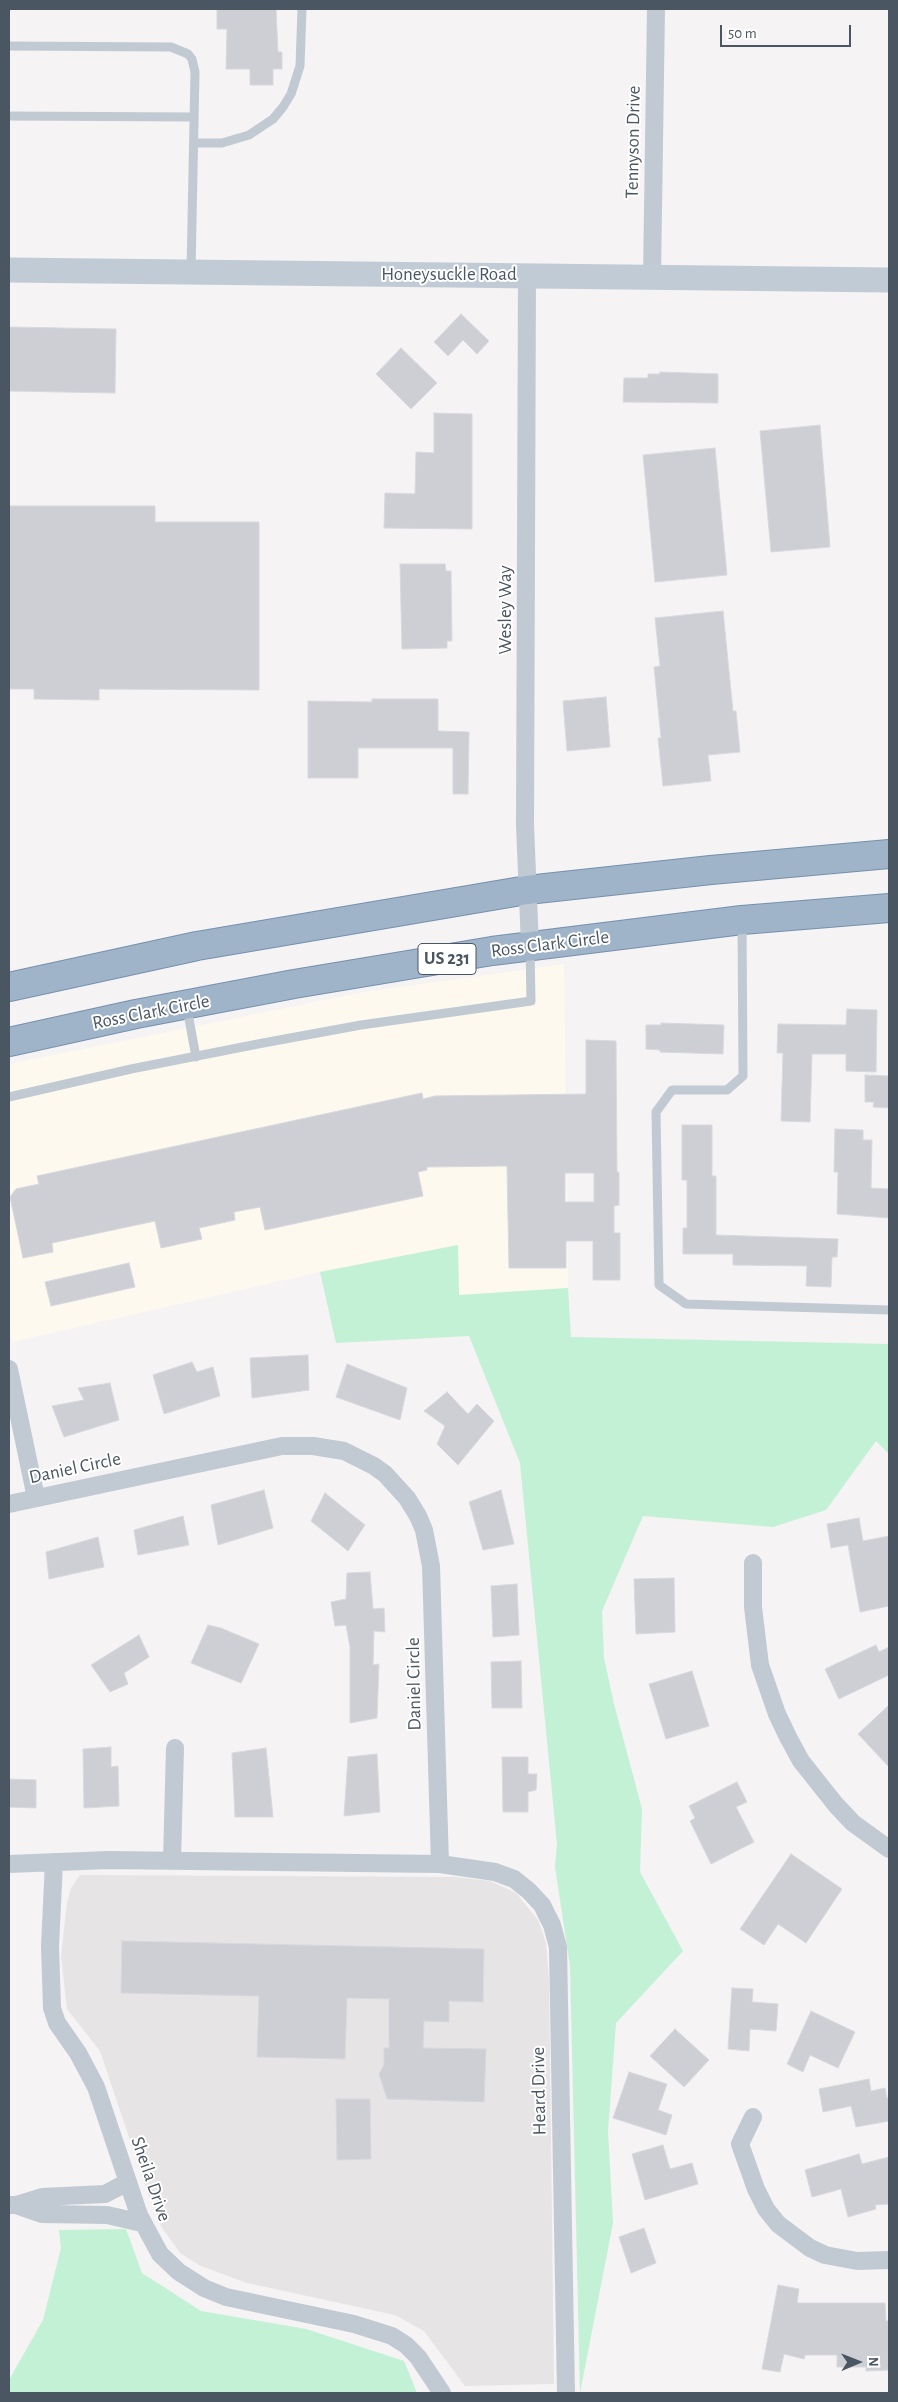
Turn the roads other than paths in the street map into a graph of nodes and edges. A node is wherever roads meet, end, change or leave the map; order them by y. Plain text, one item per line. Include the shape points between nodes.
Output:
1 (302, 9) edge
2 (656, 9) edge
3 (9, 46) edge
4 (9, 116) edge
5 (194, 117) junction
6 (194, 143) junction
7 (9, 270) edge
8 (191, 272) junction
9 (527, 274) junction
10 (652, 277) junction
11 (889, 280) edge
12 (889, 854) edge
13 (527, 890) junction
14 (889, 908) edge
15 (742, 920) junction
16 (530, 946) junction
17 (9, 987) edge
18 (186, 1005) junction
19 (9, 1042) edge
20 (196, 1057) junction
21 (9, 1097) edge
22 (889, 1310) edge
23 (9, 1368) edge
24 (36, 1498) junction
25 (9, 1504) edge
26 (753, 1563) dead end
27 (174, 1748) dead end
28 (889, 1850) edge
29 (172, 1861) junction
30 (54, 1862) junction
31 (9, 1864) edge
32 (440, 1864) junction
33 (753, 2117) dead end
34 (128, 2182) junction
35 (12, 2205) edge
36 (142, 2223) junction
37 (889, 2260) edge
38 (442, 2393) edge
39 (566, 2393) edge

1 - 6 lane via 300,66 283,107 273,119 249,135 222,143
2 - 10 street, Tennyson Drive
3 - 5 lane via 177,48 188,54 194,65
4 - 5 lane
5 - 6 lane
6 - 8 lane
7 - 8 main road, Honeysuckle Road
8 - 9 main road, Honeysuckle Road
9 - 10 main road, Honeysuckle Road
9 - 13 street, Wesley Way
10 - 11 main road, Honeysuckle Road
12 - 13 highway
13 - 16 street, Wesley Way
13 - 17 highway via 197,946
14 - 15 highway, Ross Clark Circle / US 231
15 - 16 highway, Ross Clark Circle / US 231
15 - 22 lane via 743,1076 726,1090 672,1090 656,1112 658,1285 686,1304
16 - 18 highway, Ross Clark Circle / US 231 via 304,982
16 - 20 lane via 531,1002 361,1025
18 - 19 highway, Ross Clark Circle / US 231
18 - 20 lane
20 - 21 lane
23 - 24 street
24 - 25 street, Daniel Circle
24 - 32 street, Daniel Circle via 282,1446 344,1451 385,1474 418,1516 431,1566
26 - 28 street via 754,1615 760,1664 777,1714 802,1761 836,1805
27 - 29 street
29 - 30 street
29 - 32 street
30 - 31 street
30 - 34 street, Sheila Drive via 50,1946 52,2008 58,2024 96,2087
32 - 39 street, Heard Drive via 495,1872 514,1879 542,1904 558,1947
33 - 37 street via 740,2144 756,2189 778,2224 810,2248 826,2255 857,2261
34 - 35 street via 105,2194 42,2196
34 - 36 street, Sheila Drive
35 - 36 street via 42,2214 107,2215
36 - 38 street, Sheila Drive via 160,2254 179,2272 204,2288 252,2303 354,2324 392,2336 418,2356

